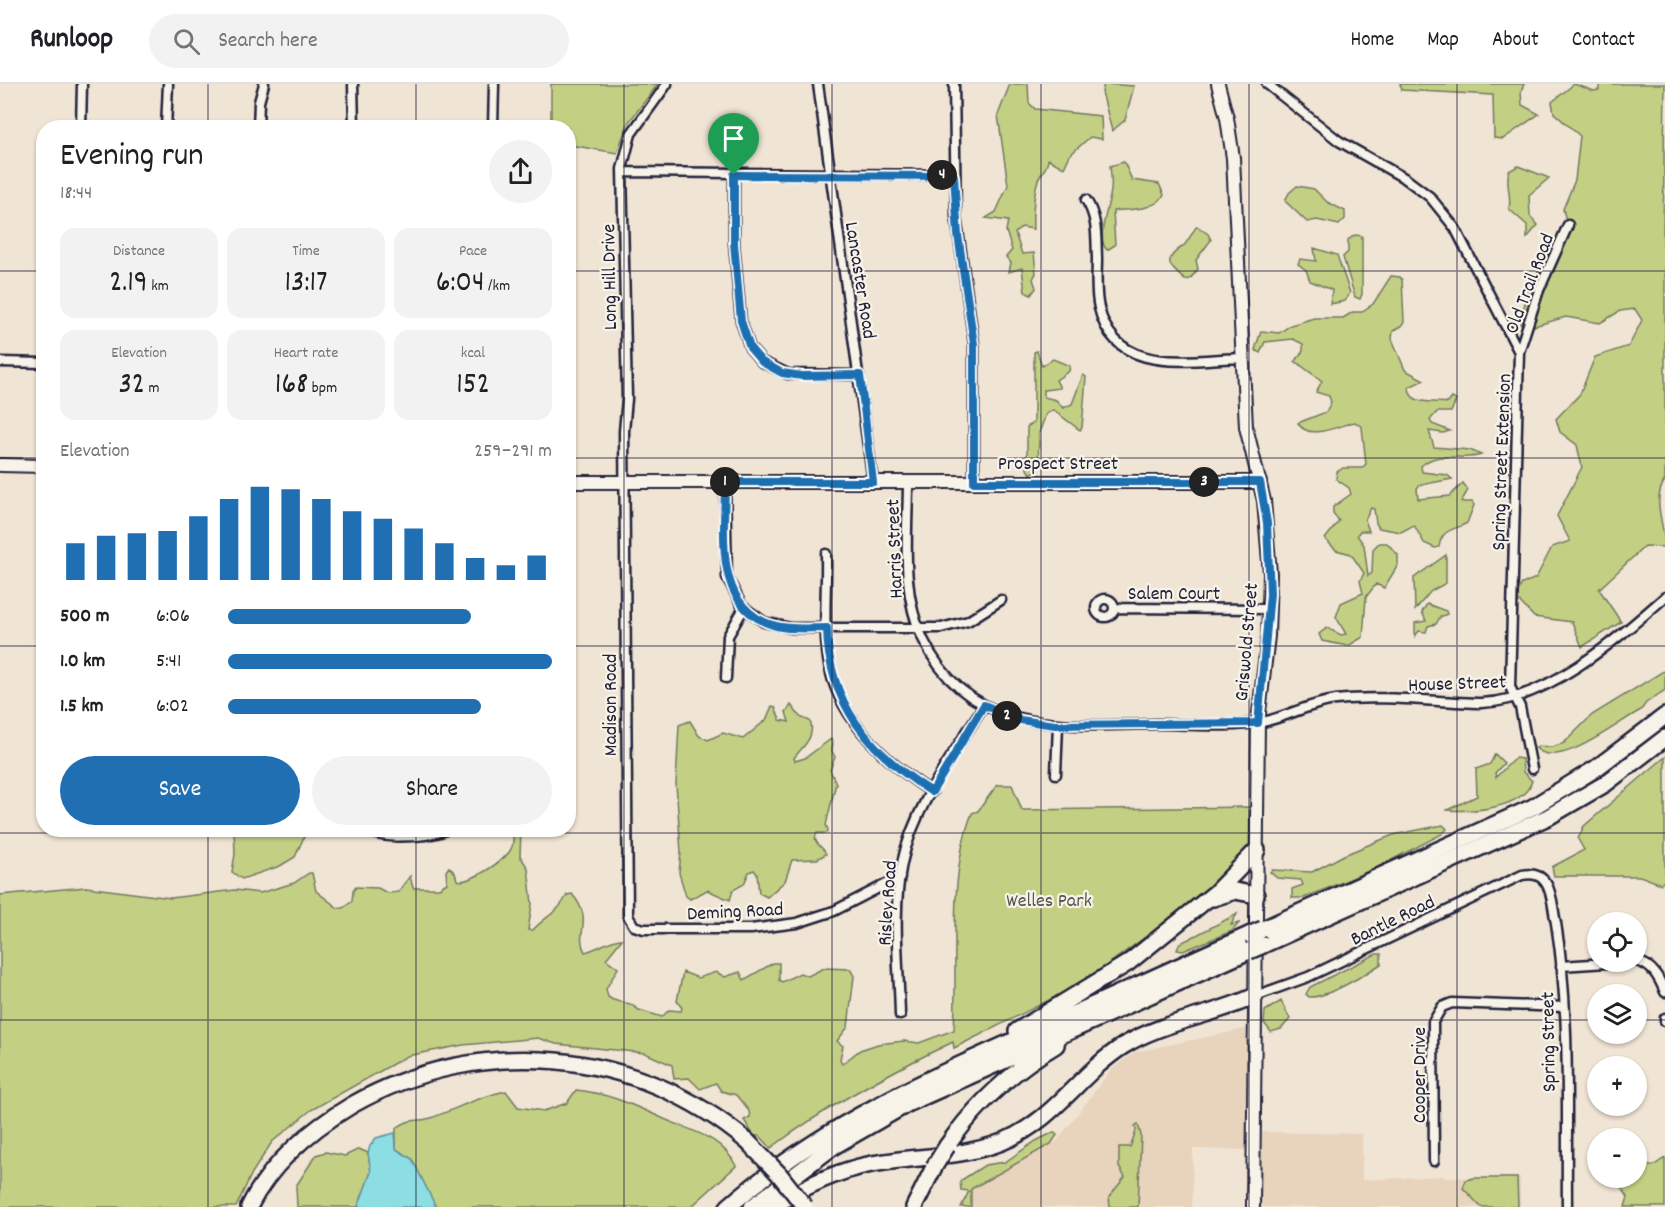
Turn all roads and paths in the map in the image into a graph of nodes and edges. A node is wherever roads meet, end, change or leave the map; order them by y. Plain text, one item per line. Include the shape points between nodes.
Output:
1 (82, 84) edge
2 (168, 84) edge
3 (264, 84) edge
4 (353, 84) edge
5 (494, 84) edge
6 (667, 84) edge
7 (818, 84) edge
8 (954, 84) edge
9 (1218, 84) edge
10 (1267, 84) edge
11 (81, 120) edge
12 (166, 120) edge
13 (259, 120) edge
14 (354, 120) edge
15 (493, 120) edge
16 (622, 172) junction
17 (734, 175) junction
18 (830, 175) junction
19 (954, 176) junction
20 (1086, 200) dead end
21 (1568, 225) dead end
22 (1519, 352) junction
23 (1243, 358) junction
24 (0, 362) edge
25 (36, 363) edge
26 (860, 375) junction
27 (0, 465) edge
28 (36, 466) edge
29 (576, 482) edge
30 (624, 482) junction
31 (725, 482) junction
32 (873, 482) junction
33 (908, 482) junction
34 (974, 482) junction
35 (1260, 482) junction
36 (826, 554) dead end
37 (1665, 597) edge
38 (1001, 600) dead end
39 (744, 608) junction
40 (1114, 608) dead end
41 (1269, 609) junction
42 (827, 628) junction
43 (918, 628) junction
44 (726, 678) dead end
45 (1515, 698) junction
46 (984, 705) junction
47 (1665, 716) edge
48 (1258, 723) junction
49 (1058, 725) junction
50 (1665, 738) edge
51 (1532, 769) dead end
52 (1056, 774) dead end
53 (932, 792) junction
54 (1257, 850) junction
55 (900, 877) junction
56 (1542, 879) joint
57 (1256, 895) junction
58 (1205, 902) junction
59 (634, 926) joint
60 (1587, 964) edge
61 (1647, 964) edge
62 (1561, 966) junction
63 (1665, 992) edge
64 (1255, 996) junction
65 (1564, 1007) junction
66 (900, 1014) dead end
67 (1105, 1015) junction
68 (997, 1048) junction
69 (745, 1145) junction
70 (1434, 1161) dead end
71 (249, 1207) edge
72 (259, 1207) edge
73 (728, 1207) edge
74 (752, 1207) edge
75 (772, 1207) edge
76 (795, 1207) edge
77 (805, 1207) edge
78 (914, 1207) edge
79 (1253, 1207) edge
80 (1567, 1207) edge

1 - 11 street
2 - 12 street
3 - 13 street
4 - 14 street
5 - 15 street
6 - 16 street, Long Hill Drive via 631,134
7 - 18 street, Lancaster Road
8 - 19 street
9 - 23 main road, Griswold Street via 1233,158
10 - 22 street, Spring Street Extension via 1340,141 1430,197 1455,228
16 - 17 street
16 - 30 street, Long Hill Drive via 627,399
17 - 18 street
17 - 26 street via 741,321 750,348 762,362 782,373
18 - 19 street
18 - 26 street, Lancaster Road
19 - 34 street via 973,336
20 - 23 street via 1096,224 1099,308 1108,331 1119,344 1155,360
21 - 22 street, Old Trail Road via 1539,290
22 - 45 street, Spring Street Extension via 1510,681
23 - 35 main road, Griswold Street via 1247,434
24 - 25 street
26 - 32 street, Lancaster Road
27 - 28 main road
29 - 30 main road, Prospect Street
30 - 31 main road, Prospect Street
30 - 59 street, Madison Road via 628,912
31 - 32 main road, Prospect Street
31 - 39 street via 726,570 732,590
32 - 33 main road, Prospect Street
33 - 34 main road, Prospect Street
33 - 43 street, Harris Street via 909,585
34 - 35 main road, Prospect Street
35 - 41 main road, Griswold Street via 1267,523
36 - 42 street
37 - 45 street, House Street via 1602,649
38 - 43 street via 962,624
39 - 42 street via 777,626
39 - 44 street via 729,636
40 - 41 street, Salem Court
41 - 48 main road, Griswold Street
42 - 43 street
42 - 53 street via 830,669 848,711 883,753
43 - 46 street, Harris Street via 946,674
45 - 48 street, House Street via 1481,703 1334,700
45 - 51 street, Spring Street Extension
46 - 49 street, Harris Street via 1020,720
46 - 53 street, Risley Road
47 - 68 highway via 1589,774 1540,804
48 - 49 street, Harris Street
48 - 54 main road, Griswold Street
49 - 52 street
50 - 67 highway via 1596,789 1530,826
53 - 55 street, Risley Road via 909,838
54 - 57 main road, Griswold Street
54 - 58 highway
55 - 59 street, Deming Road via 834,911 782,926
55 - 66 street, Risley Road
56 - 62 street, Spring Street via 1551,901
56 - 64 street, Bantle Road via 1534,874 1522,875 1315,975
57 - 58 highway via 1235,891
57 - 64 main road, Griswold Street
58 - 68 highway via 1112,974 1021,1028
60 - 62 street
61 - 63 street
62 - 65 street, Spring Street
64 - 75 highway via 1146,1034 1124,1046 1047,1117 1011,1138 975,1149 851,1169 812,1184
64 - 79 main road, Griswold Street
65 - 70 street, Cooper Drive via 1452,1003 1442,1006 1433,1022
65 - 80 street, Spring Street
67 - 74 highway via 891,1112 834,1146
67 - 78 highway, bridge via 1012,1075 973,1113 947,1146
68 - 73 highway via 859,1114 777,1168
69 - 71 highway via 721,1121 687,1100 614,1070 551,1059 482,1061 406,1079 346,1108 287,1155
69 - 72 highway via 686,1110 628,1084 551,1068 487,1069 417,1085 352,1115 297,1158 275,1181
69 - 76 highway
69 - 77 highway, bridge via 779,1174

